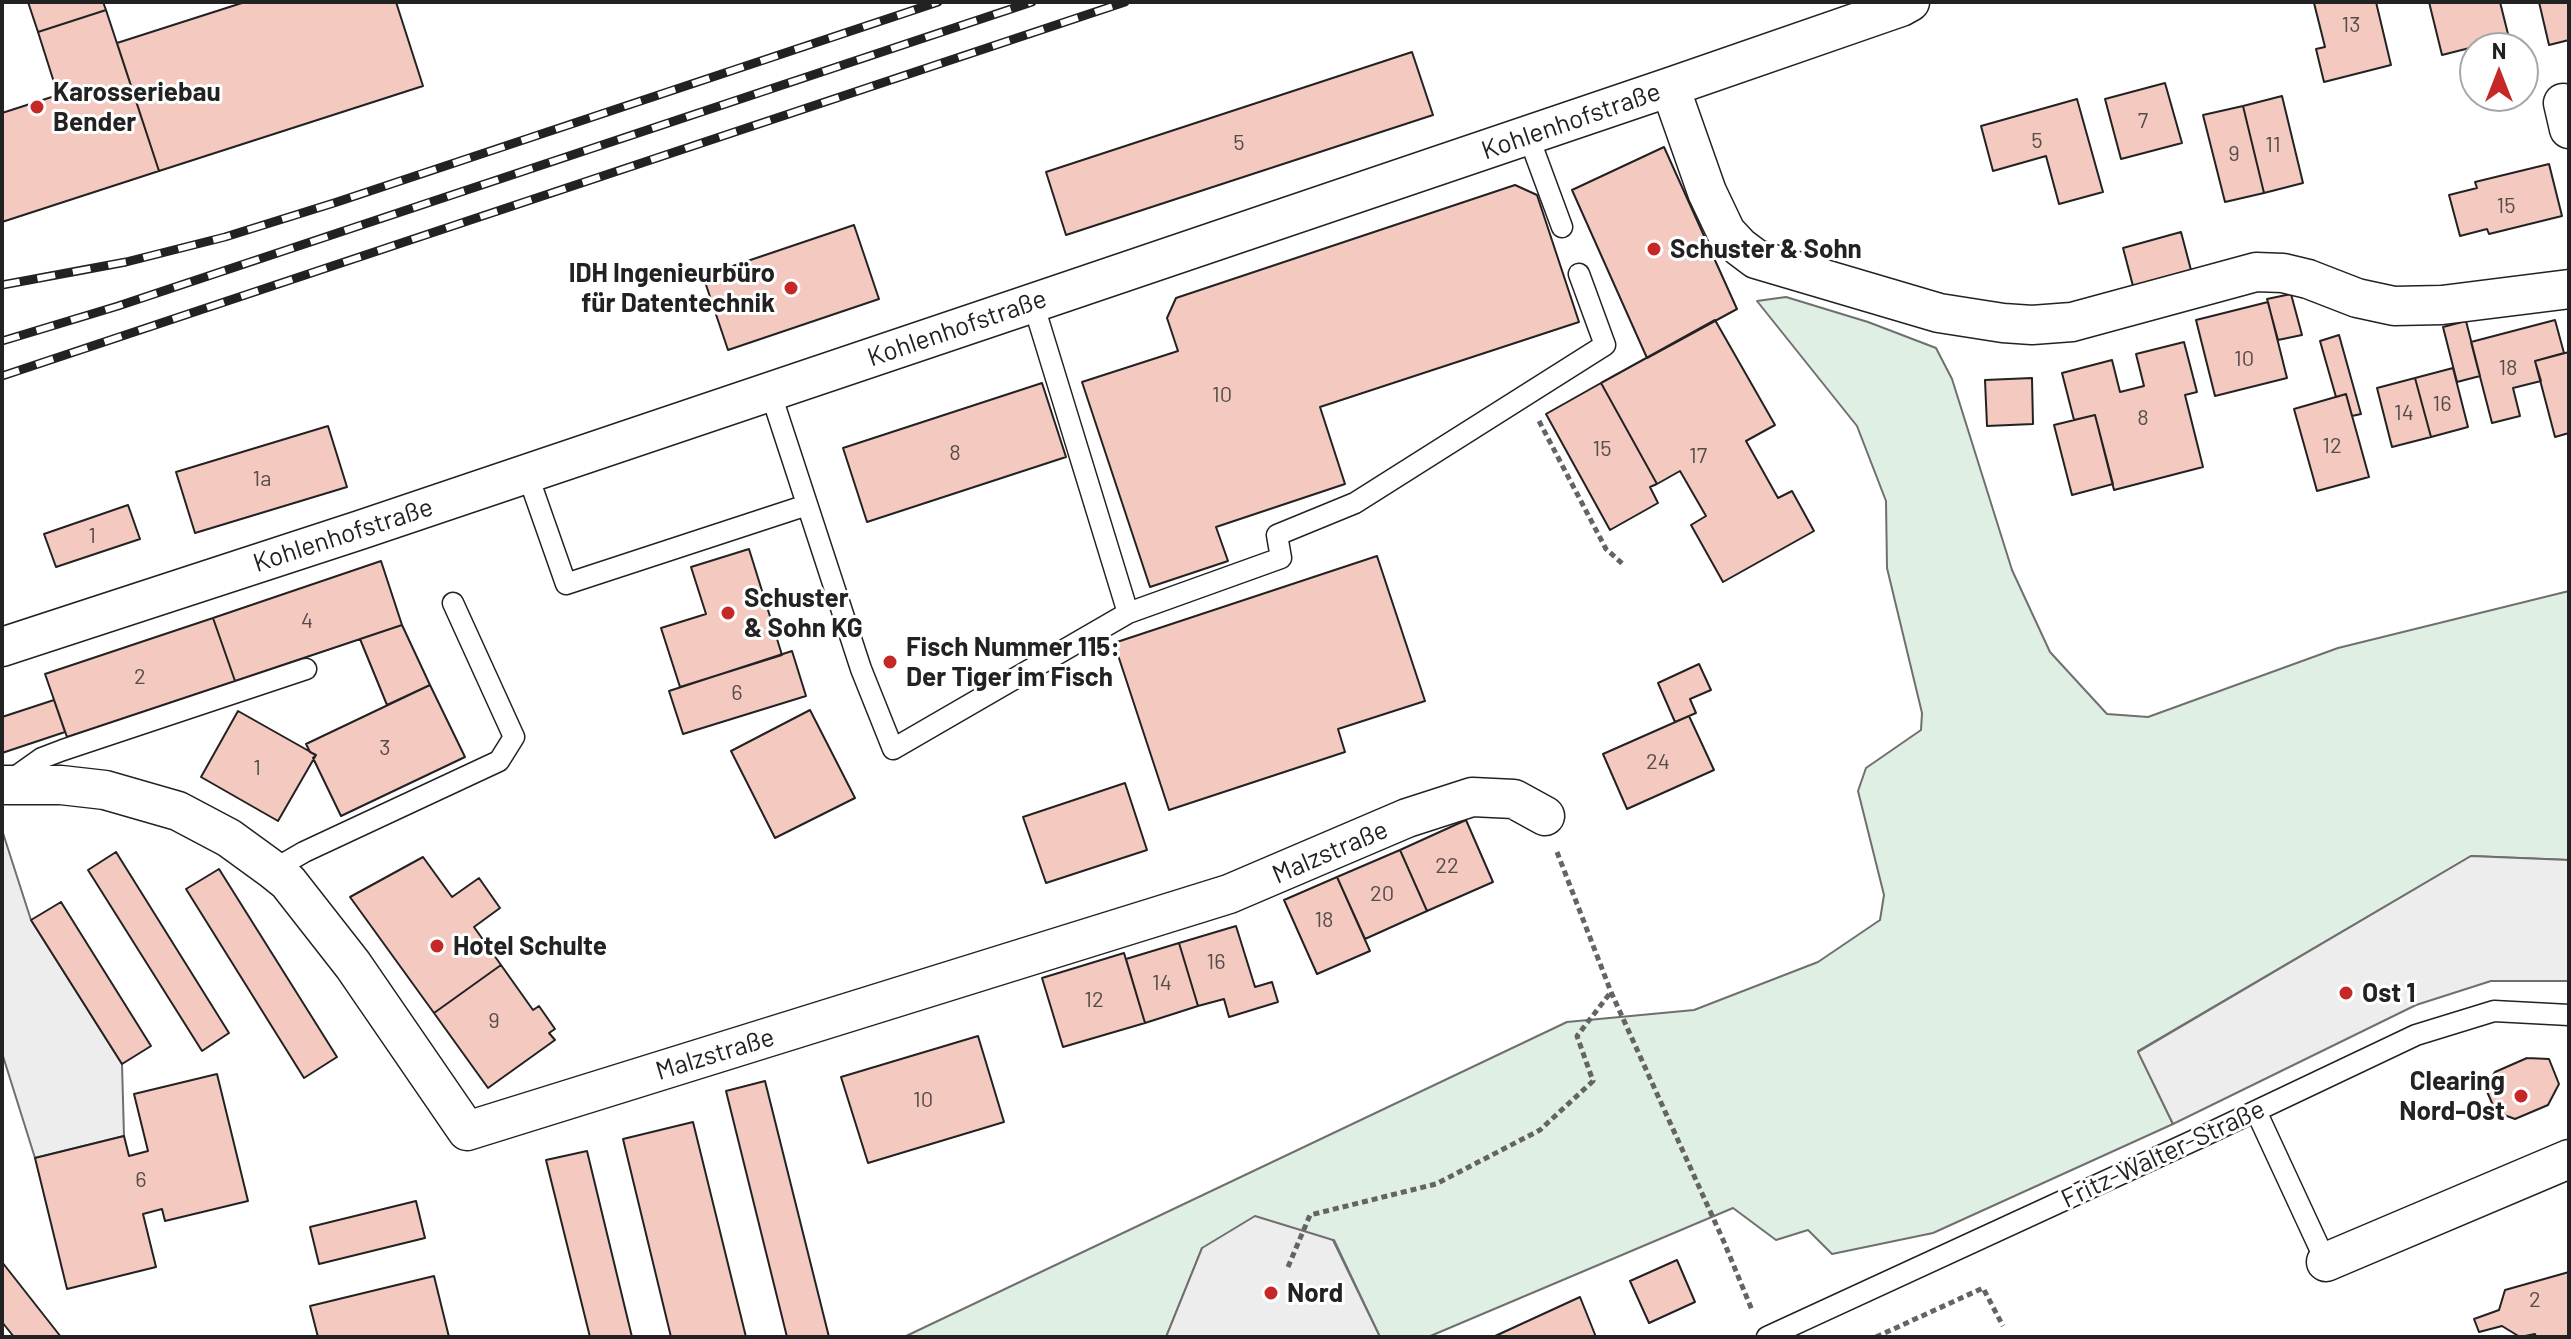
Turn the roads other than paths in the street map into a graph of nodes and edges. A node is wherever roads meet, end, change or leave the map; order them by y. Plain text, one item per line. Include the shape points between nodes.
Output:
1 (1910, 2) edge
2 (1670, 87) junction
3 (1528, 135) junction
4 (1562, 227) dead end
5 (1579, 274) dead end
6 (2569, 289) edge
7 (1033, 303) junction
8 (770, 391) junction
9 (527, 473) junction
10 (807, 505) junction
11 (453, 603) dead end
12 (1128, 613) junction
13 (2, 647) edge
14 (306, 669) dead end
15 (3, 785) edge
16 (1545, 816) dead end
17 (273, 870) junction
18 (2569, 1015) edge
19 (2256, 1111) junction
20 (2569, 1159) edge
21 (2326, 1262) joint
22 (1762, 1330) edge

1 - 2 street, Kohlenhofstraße
2 - 3 street, Kohlenhofstraße
2 - 6 street via 1707,192 1726,232 1740,247 1756,259 1939,313 2032,325 2072,322 2256,272 2308,279 2394,306
3 - 4 lane
3 - 7 street, Kohlenhofstraße
5 - 12 lane via 1605,345 1355,503 1277,535 1281,558
7 - 8 street, Kohlenhofstraße
7 - 12 lane
8 - 9 street, Kohlenhofstraße
8 - 10 lane
9 - 10 lane via 566,584
9 - 13 street, Kohlenhofstraße
10 - 12 lane via 893,749
11 - 17 lane via 514,737 499,761
14 - 15 lane via 42,758
15 - 17 street, Malzstraße via 105,790 178,811
16 - 17 street, Malzstraße via 1514,799 1472,797 1407,818 1229,894 467,1131 353,965
18 - 19 lane, Fritz-Walter-Straße via 2494,1011 2416,1035
19 - 21 lane
19 - 22 lane, Fritz-Walter-Straße
20 - 21 street

